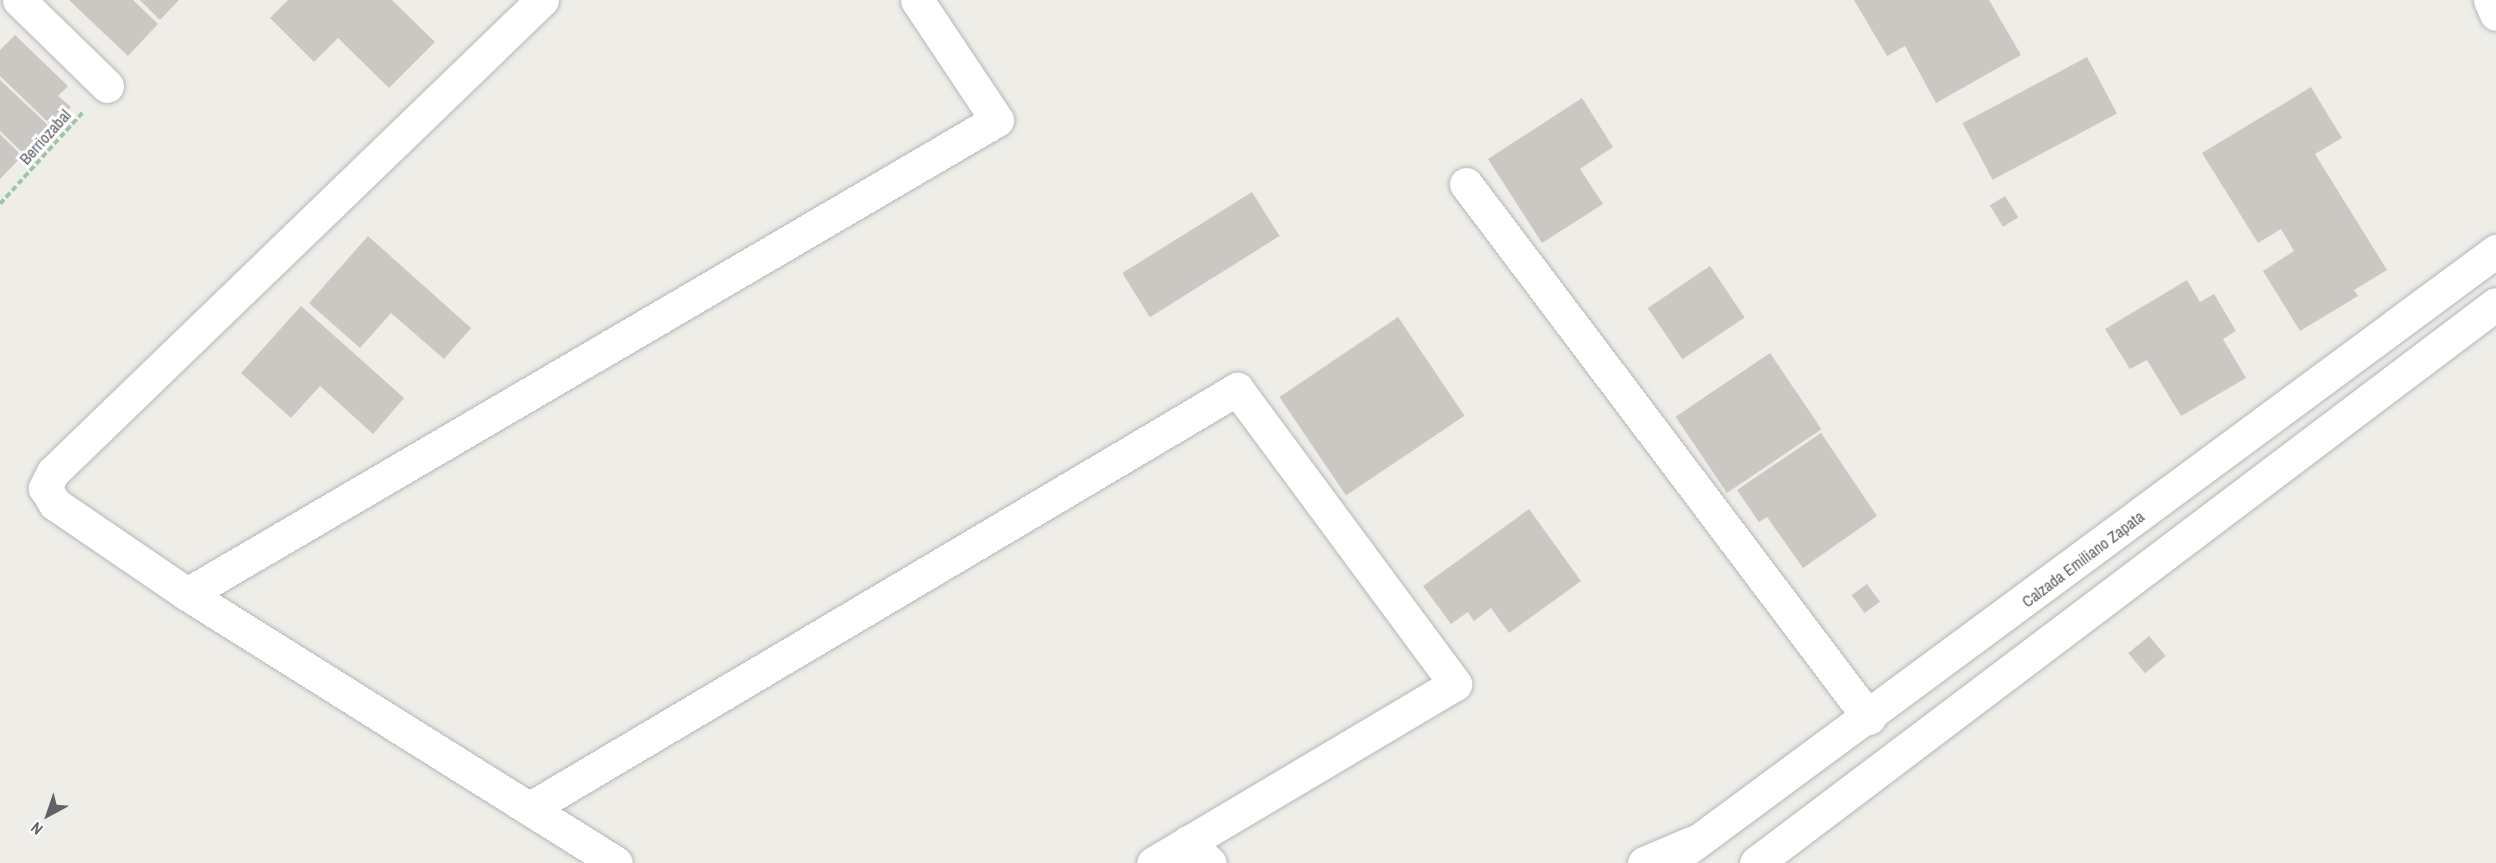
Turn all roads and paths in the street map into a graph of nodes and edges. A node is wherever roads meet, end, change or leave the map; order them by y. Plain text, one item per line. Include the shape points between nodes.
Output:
1 (5, 0) edge
2 (19, 0) edge
3 (542, 0) edge
4 (917, 0) edge
5 (2490, 0) edge
6 (0, 5) edge
7 (2496, 15) edge
8 (107, 86) joint
9 (1466, 184) dead end
10 (0, 204) edge
11 (2496, 251) edge
12 (2496, 304) edge
13 (187, 594) junction
14 (1869, 718) junction
15 (532, 807) junction
16 (1712, 835) junction
17 (1199, 853) edge
18 (616, 863) edge
19 (1153, 863) edge
20 (1644, 863) edge
21 (1668, 863) edge
22 (1756, 863) edge

1 - 6 street
2 - 8 street
3 - 13 street via 53,472 45,488 55,504
4 - 13 street via 997,120
5 - 7 street
8 - 10 path, Berriozabal
9 - 14 street
11 - 14 street, Calzada Emiliano Zapata
12 - 22 street
13 - 15 street
14 - 16 street, Calzada Emiliano Zapata
15 - 17 street via 1237,389 1455,684
15 - 18 street
16 - 20 street
16 - 21 street, Calzada Emiliano Zapata
17 - 19 street

